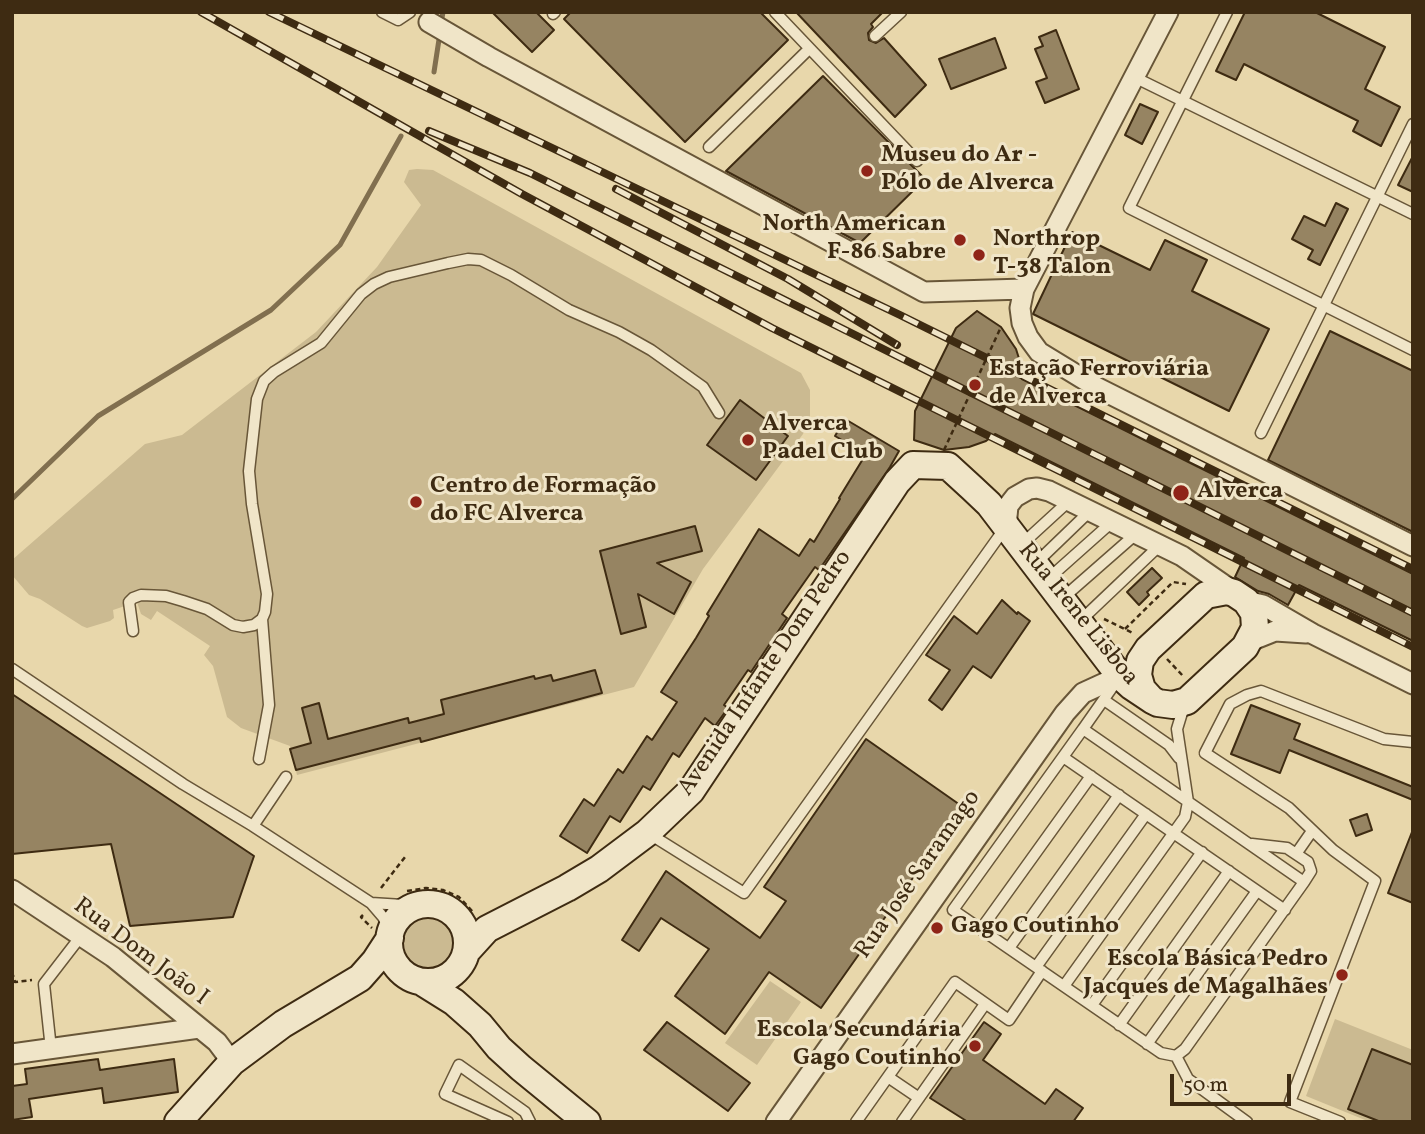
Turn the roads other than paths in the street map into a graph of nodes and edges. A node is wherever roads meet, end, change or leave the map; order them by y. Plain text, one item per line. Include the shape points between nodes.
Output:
1 (382, 12) edge
2 (410, 12) edge
3 (775, 12) edge
4 (901, 12) edge
5 (1168, 12) edge
6 (1227, 12) edge
7 (436, 26) joint
8 (876, 36) dead end
9 (808, 48) junction
10 (1133, 77) junction
11 (1183, 101) junction
12 (1413, 124) edge
13 (709, 147) dead end
14 (917, 161) dead end
15 (1377, 197) junction
16 (1413, 214) edge
17 (1024, 289) junction
18 (1323, 306) junction
19 (1413, 350) edge
20 (719, 412) dead end
21 (1261, 433) dead end
22 (946, 458) joint
23 (1069, 500) junction
24 (1090, 511) junction
25 (1113, 522) junction
26 (1137, 533) junction
27 (1160, 544) junction
28 (1413, 546) edge
29 (1034, 563) junction
30 (1244, 598) junction
31 (1090, 618) junction
32 (262, 619) junction
33 (133, 631) dead end
34 (1313, 634) junction
35 (1250, 641) junction
36 (1150, 647) junction
37 (12, 670) edge
38 (1120, 676) junction
39 (1413, 684) edge
40 (1185, 689) junction
41 (1104, 700) junction
42 (1152, 700) junction
43 (1083, 729) junction
44 (1413, 742) edge
45 (1063, 757) junction
46 (259, 759) dead end
47 (1182, 765) junction
48 (1091, 776) junction
49 (286, 777) dead end
50 (1119, 795) junction
51 (1188, 802) junction
52 (1146, 814) junction
53 (253, 825) junction
54 (1312, 831) junction
55 (647, 833) junction
56 (1174, 833) junction
57 (1249, 844) junction
58 (1202, 852) junction
59 (1296, 854) junction
60 (1229, 872) junction
61 (1304, 882) junction
62 (12, 890) edge
63 (1257, 891) junction
64 (409, 898) junction
65 (371, 903) junction
66 (1285, 910) junction
67 (981, 929) junction
68 (385, 935) junction
69 (81, 936) junction
70 (1009, 948) junction
71 (464, 957) junction
72 (1039, 969) junction
73 (360, 978) junction
74 (416, 980) junction
75 (1064, 986) junction
76 (985, 1004) junction
77 (1092, 1005) junction
78 (480, 1025) junction
79 (1119, 1025) junction
80 (199, 1028) junction
81 (1147, 1044) junction
82 (51, 1049) junction
83 (12, 1054) edge
84 (1176, 1056) junction
85 (232, 1062) junction
86 (888, 1077) junction
87 (919, 1098) junction
88 (178, 1122) edge
89 (508, 1122) edge
90 (530, 1122) edge
91 (587, 1122) edge
92 (776, 1122) edge
93 (856, 1122) edge
94 (902, 1122) edge
95 (1247, 1122) edge
96 (1340, 1122) edge

1 - 2 lane via 398,20
2 - 7 lane
3 - 9 lane
4 - 8 lane
5 - 10 street
6 - 11 lane
7 - 17 street via 925,292
9 - 13 lane
9 - 14 lane
10 - 11 lane
10 - 17 street
11 - 15 lane
11 - 18 lane via 1129,208
12 - 15 lane
15 - 16 lane
15 - 18 lane
17 - 28 street via 1022,323 1040,352 1098,388
18 - 19 lane
18 - 21 lane
20 - 32 lane via 703,387 651,350 481,260 410,271 374,284 321,343 264,381 257,399 249,471 267,594
22 - 29 street, Rua Irene Lisboa
22 - 55 street, Avenida Infante Dom Pedro via 913,465 897,482 691,790
23 - 24 street, Rua Irene Lisboa
23 - 29 lane
23 - 29 street, Rua Irene Lisboa via 1037,488 1020,493 1008,506
24 - 25 street, Rua Irene Lisboa
24 - 29 lane
25 - 26 street, Rua Irene Lisboa
25 - 29 lane
26 - 27 street, Rua Irene Lisboa
26 - 29 lane
27 - 30 street, Rua Irene Lisboa
27 - 31 lane
29 - 31 street, Rua Irene Lisboa
29 - 55 lane via 744,893
30 - 34 street, Rua Irene Lisboa
30 - 35 street via 1255,620
30 - 36 street via 1220,590 1206,595
31 - 38 street, Rua Irene Lisboa
32 - 33 lane via 243,627 183,601 141,595 129,602
32 - 46 lane via 269,705
34 - 35 street via 1275,631
34 - 39 street, Rua Irene Lisboa
35 - 40 street
36 - 38 street
36 - 42 street via 1140,661 1138,675
37 - 53 lane
38 - 41 lane
38 - 42 street, Rua Irene Lisboa
38 - 92 street, Rua José Saramago via 1083,693 1065,713
40 - 42 street, Rua Irene Lisboa via 1166,705
40 - 47 lane via 1177,729
41 - 43 lane
41 - 47 lane via 1168,745
43 - 45 lane
43 - 51 lane
44 - 54 lane via 1384,739 1267,692 1230,704 1205,753 1289,808
45 - 48 lane
45 - 67 lane via 953,910
47 - 51 lane
48 - 50 lane
48 - 67 lane
49 - 53 lane
50 - 52 lane
50 - 70 lane
51 - 56 lane
51 - 57 lane
52 - 56 lane
52 - 72 lane
53 - 65 lane
54 - 59 lane
54 - 96 lane via 1375,881 1290,1102
55 - 71 street, Avenida Infante Dom Pedro via 599,869 487,929
56 - 58 lane
56 - 75 lane
57 - 59 lane via 1282,847
57 - 61 lane
58 - 60 lane
58 - 77 lane
59 - 61 lane via 1310,866
60 - 63 lane
60 - 79 lane
61 - 66 lane
62 - 69 street, Rua Dom João I
63 - 66 lane
63 - 81 lane
64 - 65 lane
64 - 68 street
64 - 71 street via 451,912 465,929
65 - 68 lane via 383,917
66 - 84 lane
67 - 70 lane
68 - 73 street via 375,961
68 - 74 street via 394,961
69 - 80 street, Rua Dom João I
69 - 82 lane via 44,984
70 - 72 lane
71 - 74 street via 445,979
71 - 78 street via 466,992
72 - 75 lane
72 - 76 lane via 1009,1020
73 - 74 street via 393,974
73 - 85 street via 285,1022
74 - 78 street via 454,1002
75 - 77 lane
76 - 86 lane via 955,982
76 - 87 lane
77 - 79 lane
78 - 91 street via 513,1061
79 - 81 lane
80 - 82 street
80 - 85 street, Rua Dom João I
81 - 84 lane via 1166,1056
82 - 83 street
84 - 95 lane via 1188,1079
85 - 88 street
86 - 87 lane
86 - 93 lane
87 - 94 lane
89 - 90 lane via 445,1094 459,1065 525,1112

